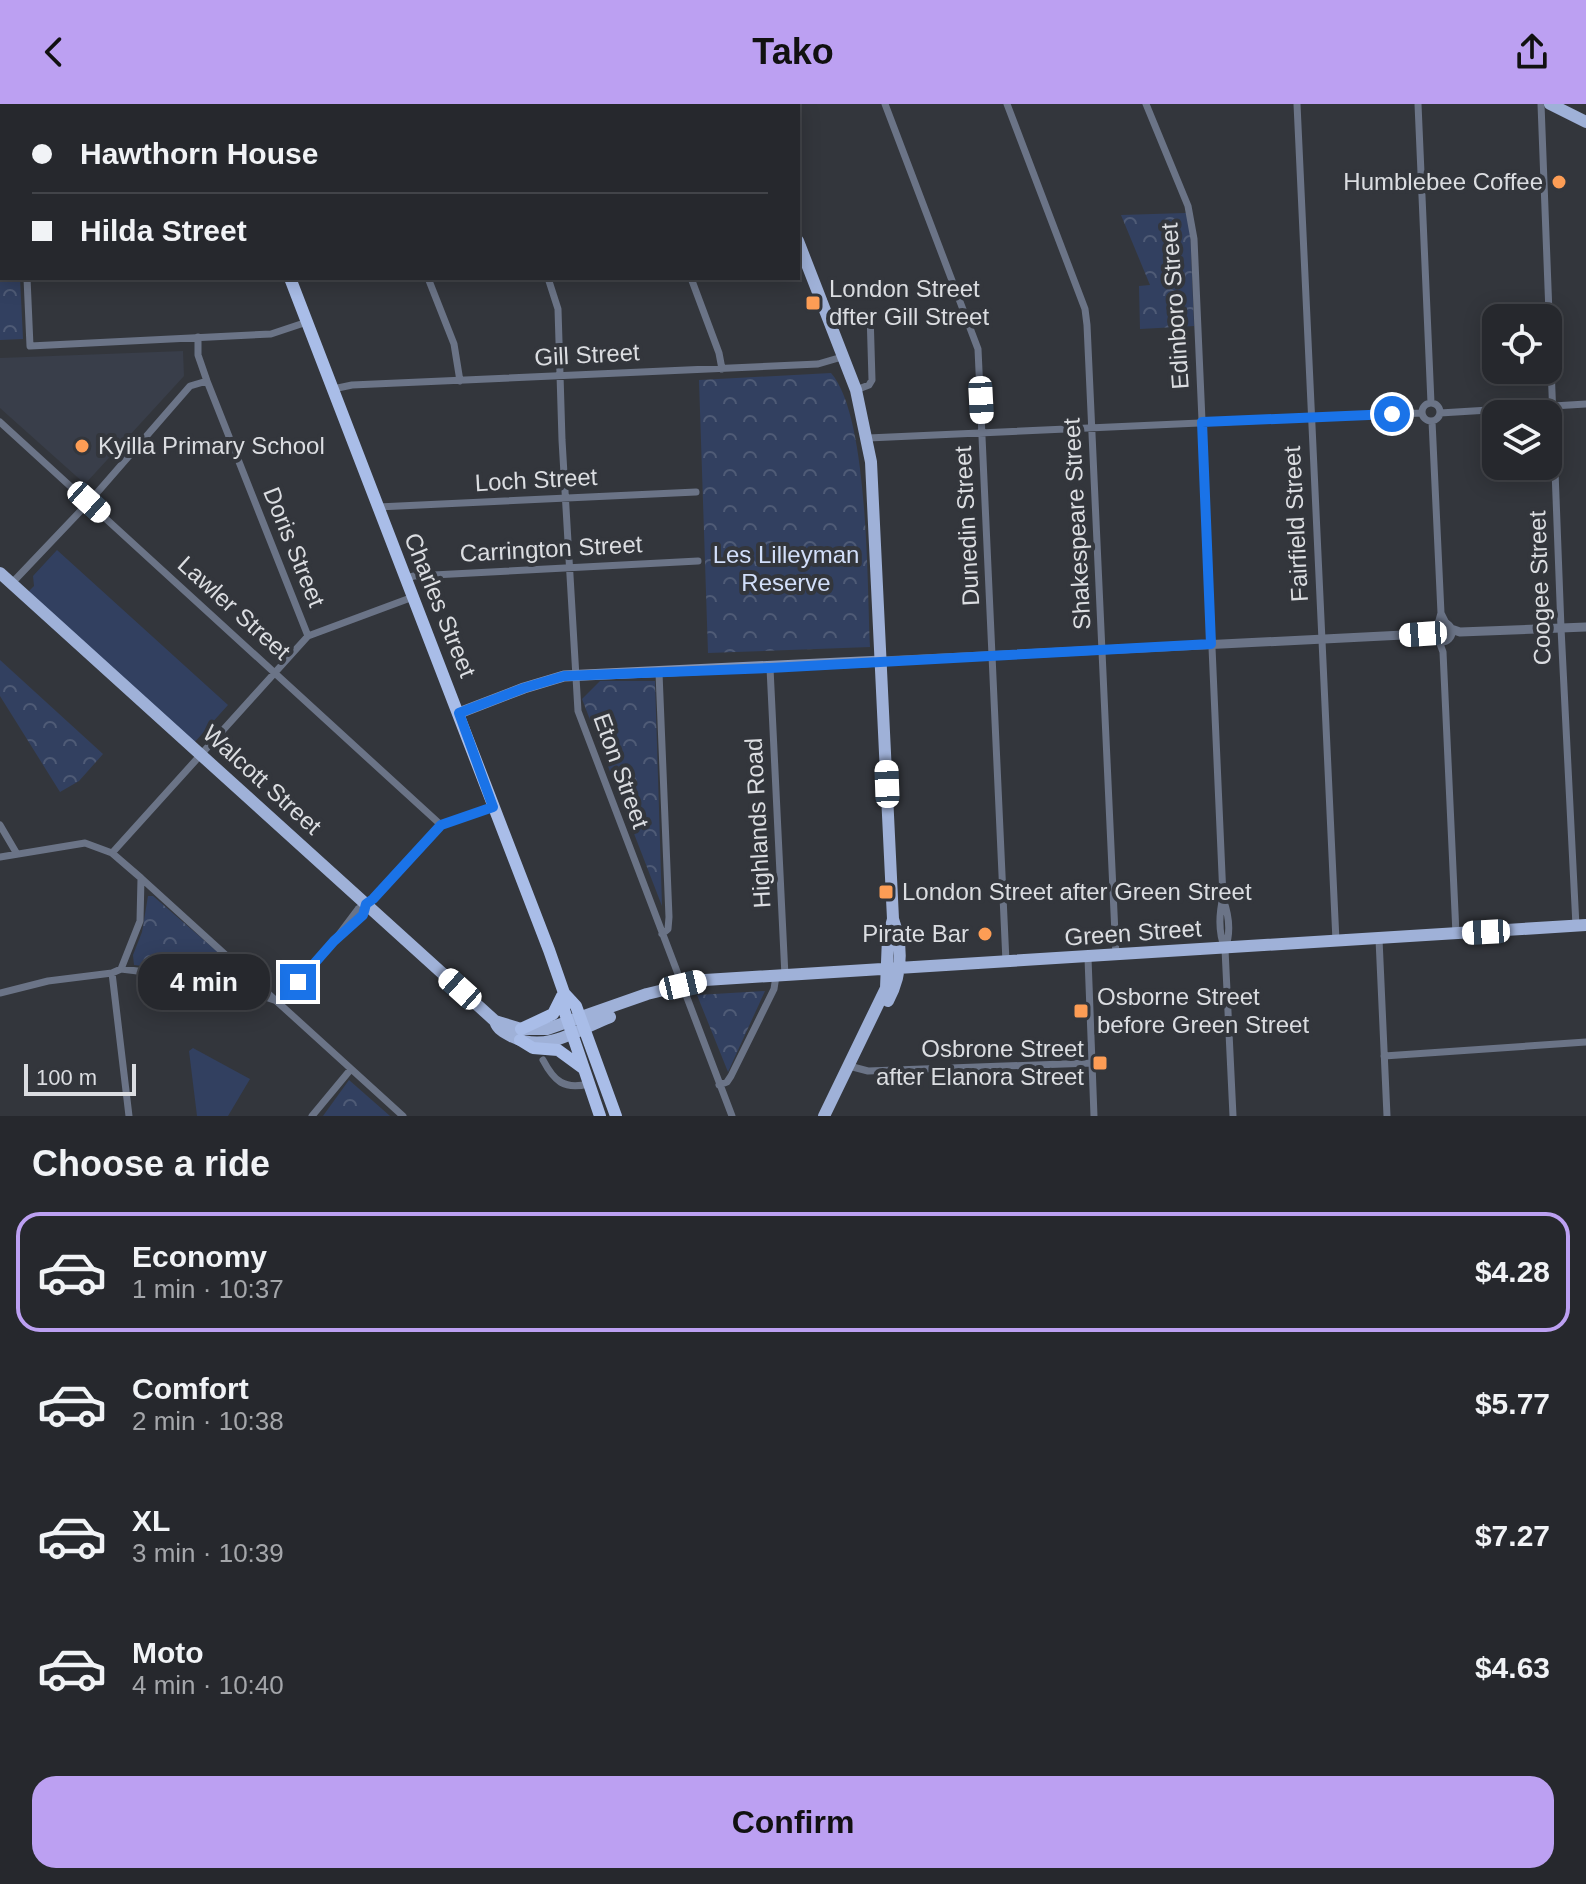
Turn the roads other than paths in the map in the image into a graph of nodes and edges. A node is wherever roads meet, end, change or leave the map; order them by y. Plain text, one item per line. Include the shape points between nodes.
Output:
1 (885, 104) edge
2 (1007, 104) edge
3 (1146, 104) edge
4 (1297, 104) edge
5 (1418, 104) edge
6 (1541, 104) edge
7 (1550, 104) edge
8 (1586, 122) edge
9 (800, 246) edge
10 (27, 280) edge
11 (291, 280) edge
12 (429, 280) edge
13 (549, 280) edge
14 (692, 280) edge
15 (870, 313) dead end
16 (307, 322) junction
17 (198, 337) junction
18 (842, 357) junction
19 (722, 369) junction
20 (561, 376) junction
21 (207, 381) junction
22 (460, 381) junction
23 (333, 389) junction
24 (856, 390) junction
25 (1553, 400) edge
26 (1431, 403) junction
27 (1586, 404) edge
28 (1562, 405) edge
29 (1482, 410) edge
30 (1422, 413) junction
31 (1440, 413) junction
32 (1311, 418) junction
33 (1432, 421) junction
34 (0, 422) edge
35 (1202, 422) junction
36 (1092, 427) junction
37 (983, 431) junction
38 (868, 438) junction
39 (1556, 480) edge
40 (696, 492) dead end
41 (567, 498) junction
42 (89, 502) junction
43 (378, 507) junction
44 (698, 561) dead end
45 (569, 569) junction
46 (0, 573) edge
47 (406, 578) junction
48 (12, 583) junction
49 (413, 597) junction
50 (1586, 627) edge
51 (1561, 628) junction
52 (1444, 635) junction
53 (308, 636) junction
54 (1322, 640) junction
55 (1211, 644) junction
56 (1102, 649) junction
57 (994, 655) junction
58 (882, 661) junction
59 (770, 668) junction
60 (275, 672) junction
61 (659, 673) junction
62 (575, 675) junction
63 (459, 713) junction
64 (199, 754) junction
65 (493, 807) junction
66 (0, 825) edge
67 (441, 825) junction
68 (112, 853) junction
69 (17, 854) junction
70 (0, 857) edge
71 (141, 878) junction
72 (366, 904) junction
73 (1581, 926) edge
74 (662, 934) junction
75 (1456, 934) junction
76 (1379, 939) junction
77 (1336, 941) junction
78 (1225, 949) junction
79 (1116, 956) junction
80 (1088, 958) junction
81 (1006, 962) junction
82 (894, 968) junction
83 (121, 969) junction
84 (112, 973) junction
85 (780, 976) junction
86 (683, 985) junction
87 (0, 993) edge
88 (564, 993) junction
89 (280, 1002) junction
90 (577, 1027) junction
91 (520, 1035) junction
92 (1586, 1042) edge
93 (1384, 1056) junction
94 (543, 1060) dead end
95 (1091, 1063) junction
96 (852, 1068) junction
97 (351, 1069) junction
98 (584, 1069) junction
99 (588, 1084) junction
100 (719, 1085) junction
101 (129, 1116) edge
102 (312, 1116) edge
103 (403, 1116) edge
104 (600, 1116) edge
105 (616, 1116) edge
106 (732, 1116) edge
107 (824, 1116) edge
108 (833, 1116) edge
109 (1094, 1116) edge
110 (1233, 1116) edge
111 (1387, 1116) edge

1 - 37 street, Dunedin Street via 976,341
2 - 36 street, Shakespeare Street via 1085,309
3 - 35 street, Edinboro Street via 1192,223
4 - 32 street, Fairfield Street
5 - 26 street
6 - 25 street, Coogee Street
7 - 8 main road
9 - 18 main road
10 - 17 street via 30,346
11 - 16 highway, Charles Street
12 - 22 street via 454,344
13 - 20 street, Eton Street via 558,309
14 - 19 street
15 - 24 street via 872,380
16 - 17 street via 271,334
16 - 23 highway, Charles Street
17 - 21 street, Doris Street
18 - 19 street, Gill Street via 818,364
18 - 24 main road
19 - 20 street, Gill Street
20 - 22 street, Gill Street
20 - 41 street, Eton Street
21 - 42 street via 190,386
21 - 53 street, Doris Street
22 - 23 street, Gill Street
23 - 43 highway, Charles Street
24 - 38 main road
26 - 30 street
26 - 31 street
27 - 28 street
29 - 31 street
30 - 32 street
30 - 33 street
31 - 33 street
32 - 35 street
32 - 54 street, Fairfield Street
33 - 52 street
34 - 42 street, Lawler Street
35 - 36 street
35 - 55 street, Edinboro Street
36 - 37 street
36 - 56 street, Shakespeare Street
37 - 38 street
37 - 57 street, Dunedin Street
38 - 58 main road
39 - 51 street, Coogee Street
40 - 41 street, Loch Street
41 - 43 street, Loch Street
41 - 45 street, Eton Street
42 - 48 street
42 - 60 street, Lawler Street
43 - 47 highway, Charles Street
44 - 45 street, Carrington Street
45 - 47 street, Carrington Street
45 - 62 street, Eton Street
46 - 48 main road, Walcott Street
47 - 49 highway, Charles Street
48 - 64 main road, Walcott Street
49 - 53 street
49 - 63 highway, Charles Street
50 - 51 street
51 - 52 street
51 - 73 street, Coogee Street
52 - 54 street
52 - 75 street
53 - 60 street
54 - 55 street
54 - 77 street, Fairfield Street
55 - 56 street
55 - 78 street, Edinboro Street via 1223,897 1228,910
56 - 57 street
56 - 79 street, Shakespeare Street
57 - 58 street
57 - 81 street, Dunedin Street
58 - 59 main road
58 - 82 main road via 893,919 899,936
59 - 61 main road
59 - 85 street, Highlands Road
60 - 64 street
60 - 67 street, Lawler Street
61 - 62 main road
61 - 74 street via 669,917
62 - 63 main road via 556,677
62 - 74 street, Eton Street via 581,723
63 - 65 highway, Charles Street
64 - 68 street
64 - 72 main road, Walcott Street
65 - 67 street
65 - 88 highway, Charles Street
66 - 69 street
67 - 72 street
68 - 69 street via 85,843
68 - 71 street
69 - 70 street
71 - 83 street via 140,921
71 - 89 street
72 - 89 street via 363,915
72 - 91 main road, Walcott Street via 497,1027
73 - 75 main road, Green Street
74 - 86 street, Eton Street
75 - 76 main road, Green Street
76 - 77 main road, Green Street
76 - 93 street
77 - 78 main road, Green Street
78 - 79 main road, Green Street
78 - 110 street, Edinboro Street
79 - 80 main road, Green Street
80 - 81 main road, Green Street
80 - 95 street
81 - 82 main road, Green Street
82 - 85 main road, Green Street
82 - 96 main road via 892,995
83 - 84 street
83 - 89 street via 220,981
84 - 87 street
84 - 101 street
85 - 86 main road, Green Street
85 - 100 street, Highlands Road via 731,1076
86 - 90 main road, Green Street
86 - 100 street, Eton Street
88 - 90 highway, Charles Street
88 - 91 highway via 553,1014
89 - 97 street
90 - 91 main road via 541,1042
90 - 98 highway, Charles Street
90 - 105 highway, Charles Street
91 - 98 highway via 533,1048 558,1050
92 - 93 street
93 - 111 street
94 - 99 street via 561,1085
95 - 96 street
95 - 109 street
96 - 107 main road
96 - 108 main road
97 - 102 street
97 - 103 street
98 - 99 highway, Charles Street
99 - 104 highway, Charles Street
100 - 106 street, Eton Street

